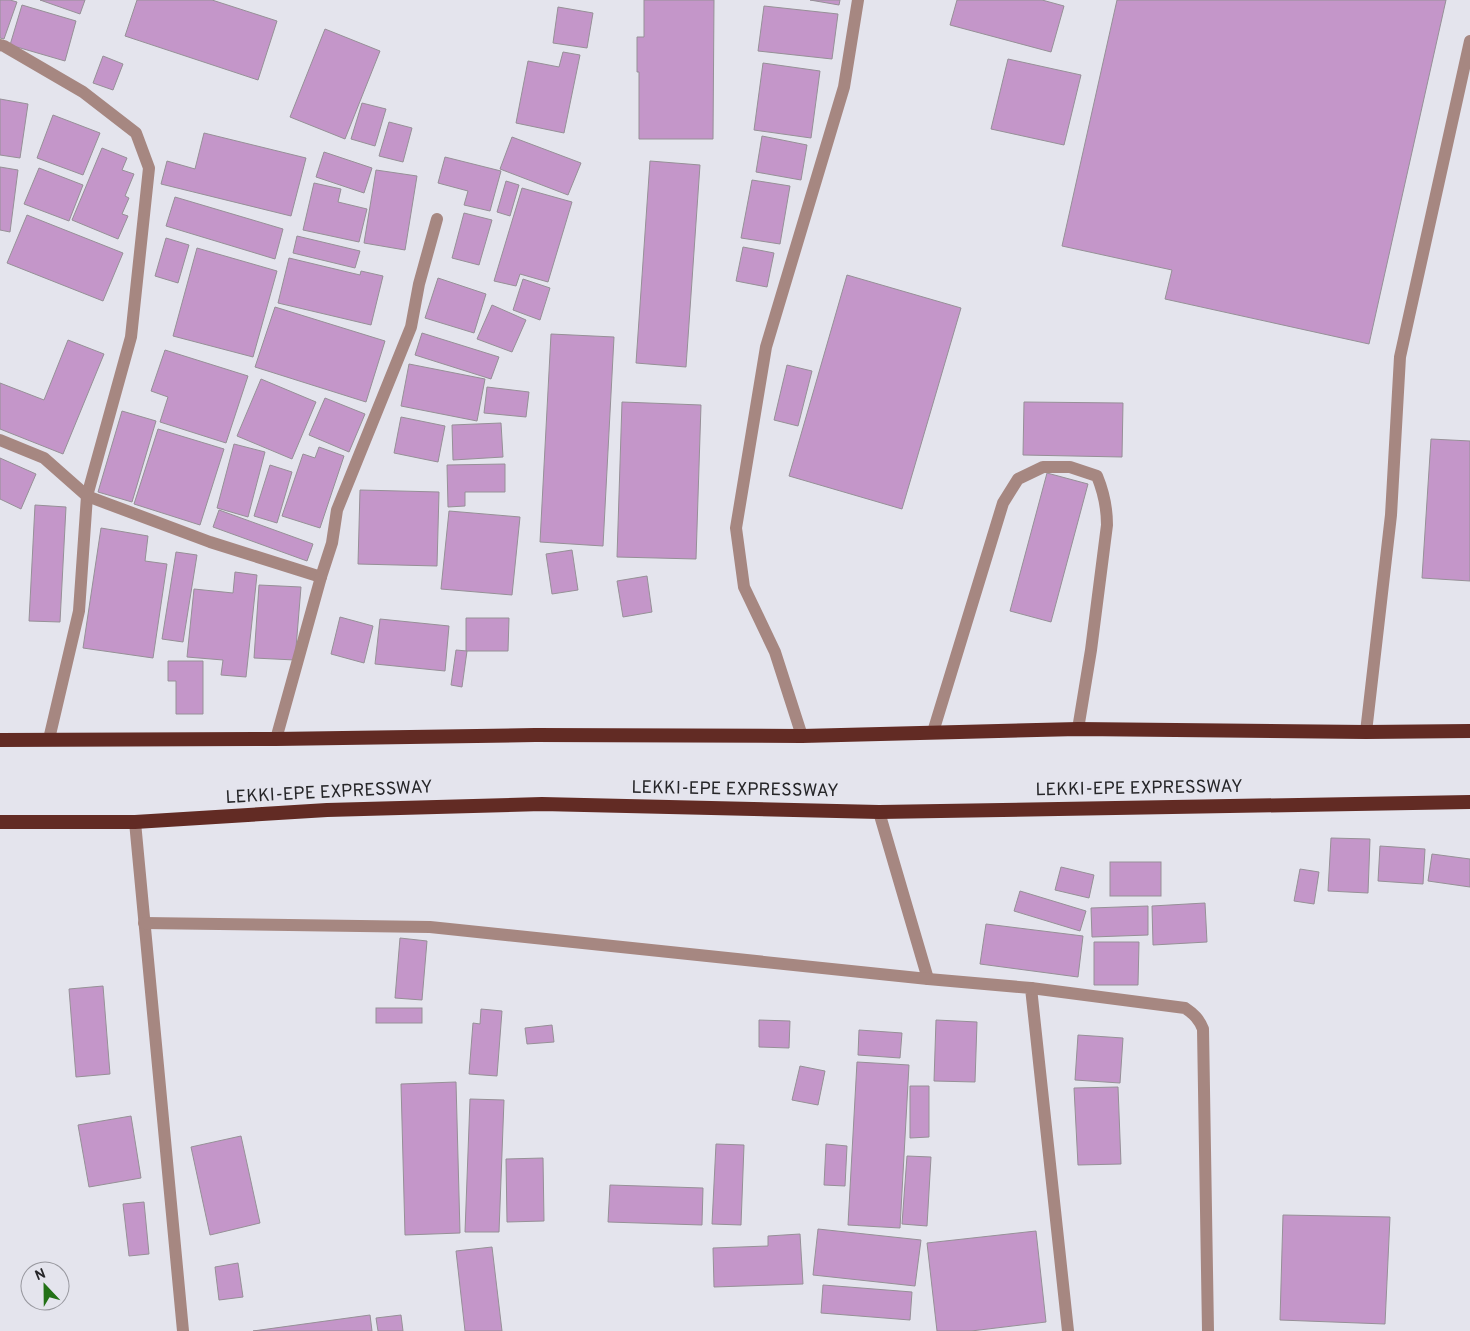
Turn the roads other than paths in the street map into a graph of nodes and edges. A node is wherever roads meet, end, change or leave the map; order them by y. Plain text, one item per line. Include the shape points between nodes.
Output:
1 (858, 0) edge
2 (1470, 41) edge
3 (0, 45) edge
4 (436, 219) dead end
5 (0, 440) edge
6 (87, 496) junction
7 (321, 577) junction
8 (1078, 729) junction
9 (1470, 731) edge
10 (933, 732) junction
11 (1366, 732) junction
12 (802, 736) junction
13 (49, 739) junction
14 (0, 740) edge
15 (276, 740) junction
16 (1470, 802) edge
17 (879, 812) junction
18 (0, 822) edge
19 (135, 822) junction
20 (144, 923) junction
21 (928, 979) junction
22 (1031, 988) junction
23 (183, 1331) edge
24 (1068, 1331) edge
25 (1208, 1331) edge

1 - 12 street via 844,87 766,347 736,528 744,587 775,652
2 - 11 street via 1400,357 1391,515
3 - 6 street via 83,92 136,133 149,168 131,337
4 - 7 street via 412,326 337,510 332,543
5 - 6 street via 44,458
6 - 7 street via 210,542
6 - 13 street via 79,611
7 - 15 street
8 - 10 highway
8 - 10 street via 1107,511 1097,476 1070,467 1043,466 1018,479 1002,503
8 - 11 highway
9 - 11 highway
10 - 12 highway
12 - 15 highway via 469,736
13 - 14 highway
13 - 15 highway
16 - 17 highway, LEKKI-EPE EXPRESSWAY
17 - 19 highway, LEKKI-EPE EXPRESSWAY via 542,804 327,810
17 - 21 street
18 - 19 highway, LEKKI-EPE EXPRESSWAY
19 - 20 street
20 - 21 street via 430,927
20 - 23 street
21 - 22 street
22 - 24 street
22 - 25 street via 1185,1008 1200,1021 1204,1029

